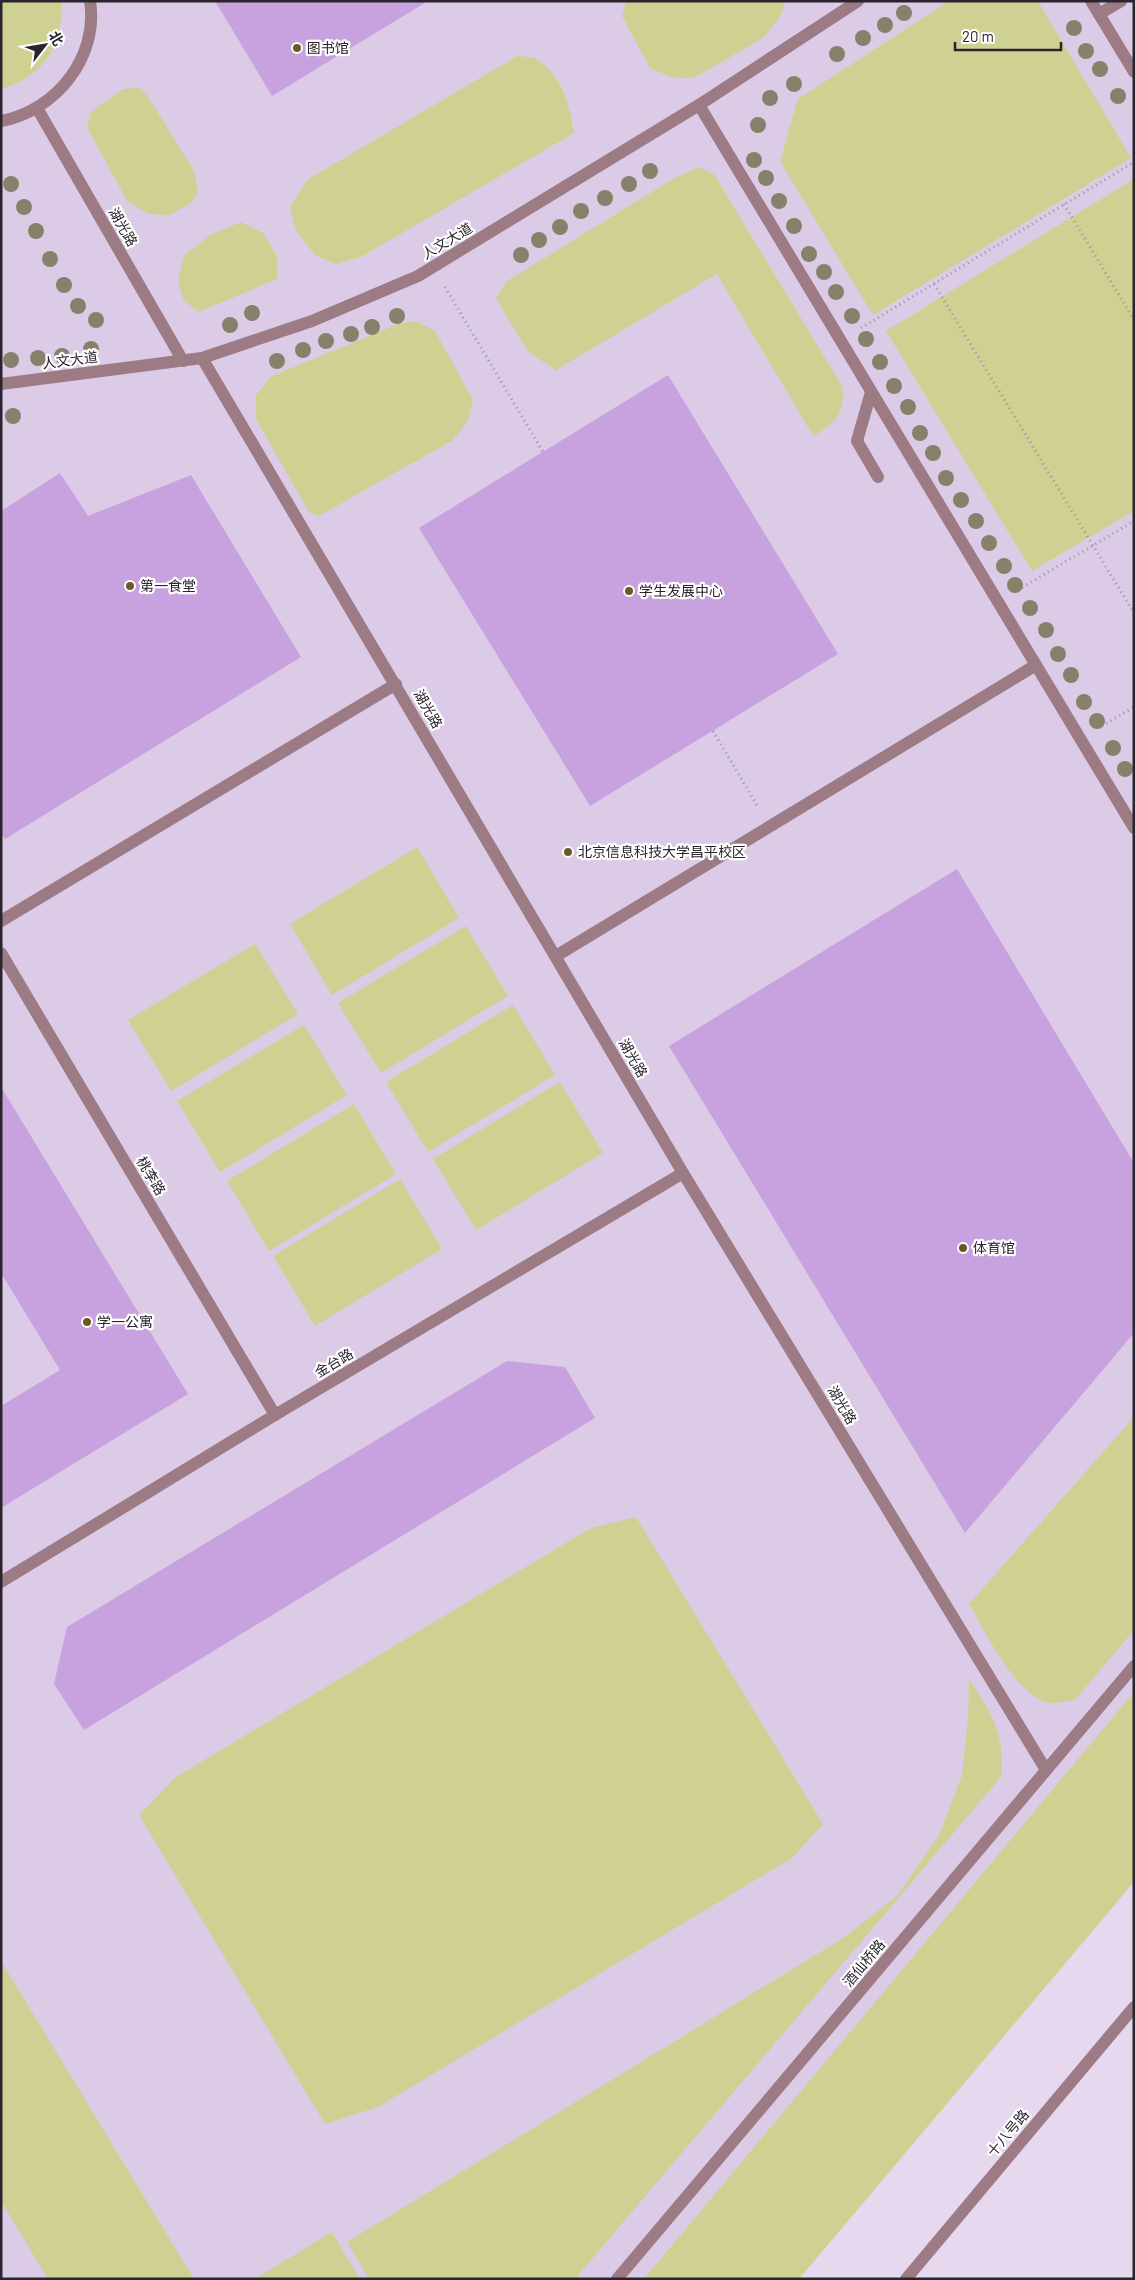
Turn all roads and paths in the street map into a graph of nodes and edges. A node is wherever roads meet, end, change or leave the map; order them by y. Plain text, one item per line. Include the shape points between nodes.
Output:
1 (90, 1) edge
2 (858, 1) edge
3 (1091, 1) edge
4 (1120, 1) edge
5 (1099, 14) junction
6 (1134, 72) edge
7 (699, 105) junction
8 (37, 108) junction
9 (1, 121) edge
10 (1134, 162) edge
11 (1064, 204) junction
12 (433, 267) junction
13 (934, 284) junction
14 (1134, 320) edge
15 (841, 341) junction
16 (202, 358) junction
17 (183, 361) junction
18 (1, 384) edge
19 (872, 392) junction
20 (543, 452) dead end
21 (878, 477) dead end
22 (1134, 521) edge
23 (1093, 546) junction
24 (998, 602) junction
25 (1134, 613) edge
26 (1036, 665) junction
27 (396, 684) junction
28 (1134, 707) edge
29 (713, 731) dead end
30 (1080, 739) junction
31 (770, 826) junction
32 (1134, 828) edge
33 (1, 921) edge
34 (1, 953) edge
35 (556, 956) junction
36 (683, 1173) junction
37 (275, 1415) junction
38 (1, 1582) edge
39 (1134, 1666) edge
40 (1046, 1770) junction
41 (1134, 2007) edge
42 (617, 2279) edge
43 (906, 2279) edge

1 - 8 street via 91,27 78,67 66,84
2 - 7 street, 人文大道
3 - 5 street
4 - 5 street
5 - 6 street
7 - 12 street, 人文大道
7 - 15 street
8 - 9 street
8 - 17 street, 湖光路
10 - 11 path
11 - 13 path
11 - 14 path
12 - 16 street, 人文大道 via 312,321
12 - 20 path
13 - 15 path
13 - 23 path
15 - 19 street
16 - 17 street, 人文大道
16 - 27 street, 湖光路
17 - 18 street, 人文大道
19 - 21 street via 857,442
19 - 24 street
22 - 23 path
23 - 24 path
23 - 25 path
24 - 26 street
26 - 30 street
26 - 31 street
27 - 33 street
27 - 35 street, 湖光路
28 - 30 path
29 - 31 path
30 - 32 street
31 - 35 street
34 - 37 street, 桃李路
35 - 36 street, 湖光路
36 - 37 street, 金台路
36 - 40 street, 湖光路
37 - 38 street, 金台路
39 - 40 street, 酒仙桥路
40 - 42 street, 酒仙桥路
41 - 43 street, 十八号路

